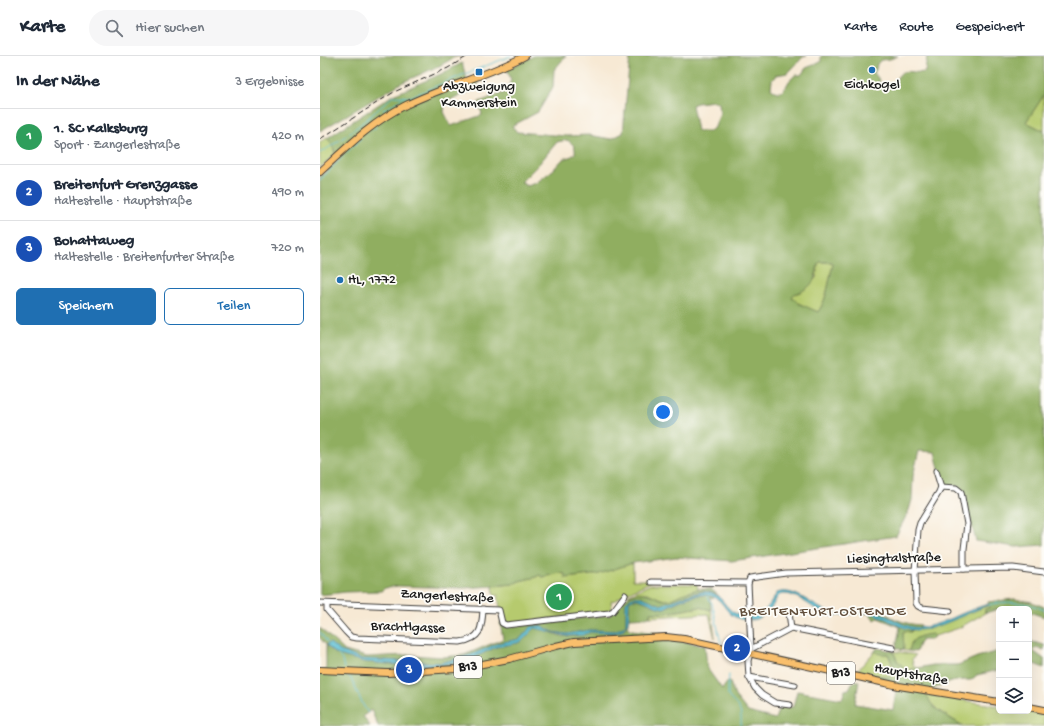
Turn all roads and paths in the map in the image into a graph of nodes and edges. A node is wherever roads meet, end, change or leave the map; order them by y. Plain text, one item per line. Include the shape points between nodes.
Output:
1 (525, 56) edge
2 (320, 172) edge
3 (936, 471) dead end
4 (941, 487) junction
5 (964, 569) junction
6 (915, 571) junction
7 (1044, 572) edge
8 (651, 582) dead end
9 (748, 583) junction
10 (625, 595) dead end
11 (320, 603) edge
12 (326, 604) junction
13 (483, 610) junction
14 (950, 611) dead end
15 (789, 613) dead end
16 (791, 628) junction
17 (893, 648) dead end
18 (750, 651) junction
19 (320, 670) edge
20 (749, 676) junction
21 (795, 685) dead end
22 (996, 702) edge
23 (790, 705) dead end
24 (1032, 708) edge
25 (1044, 710) edge

1 - 2 main road via 501,68 416,100 396,111 364,131
3 - 4 street
4 - 5 street via 956,488 961,492 966,524
4 - 6 street via 920,523
5 - 6 street, Liesingtalstraße
5 - 7 street, Liesingtalstraße via 1013,568
6 - 9 street, Liesingtalstraße via 786,573 750,578
6 - 14 street via 918,606
8 - 9 street
9 - 18 street
10 - 13 street, Zangerlestraße via 609,613 510,625 502,623 499,610
11 - 12 street, Zangerlestraße
12 - 13 street, Zangerlestraße
12 - 13 street, Brachtlgasse via 327,610 351,637 460,642 470,641 477,636 481,630
15 - 16 street
16 - 17 street
16 - 18 street
18 - 19 main road, Hauptstraße / B13 via 674,638 651,637 565,644 514,658 456,669 394,673
18 - 20 street via 747,667
18 - 22 main road, Hauptstraße / B13 via 899,686
20 - 21 street
20 - 23 street via 752,685 762,696
24 - 25 main road

